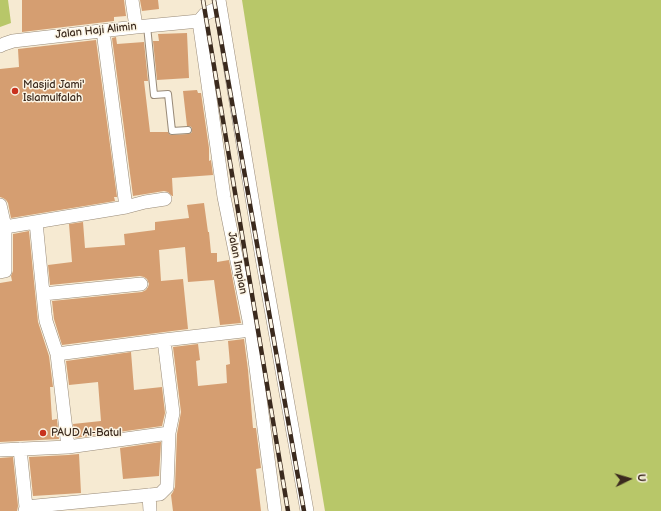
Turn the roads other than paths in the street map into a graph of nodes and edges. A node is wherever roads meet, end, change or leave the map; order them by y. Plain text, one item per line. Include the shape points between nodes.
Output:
1 (132, 0) edge
2 (219, 3) edge
3 (196, 21) junction
4 (141, 26) junction
5 (103, 31) junction
6 (0, 46) edge
7 (188, 130) dead end
8 (165, 199) dead end
9 (0, 205) edge
10 (126, 207) junction
11 (36, 222) junction
12 (5, 227) junction
13 (0, 272) edge
14 (140, 284) dead end
15 (43, 294) junction
16 (251, 330) junction
17 (164, 340) junction
18 (57, 354) junction
19 (169, 433) junction
20 (68, 447) junction
21 (20, 449) junction
22 (0, 450) edge
23 (149, 496) junction
24 (26, 509) edge
25 (150, 511) edge
26 (275, 511) edge
27 (307, 511) edge

1 - 4 street
2 - 3 street
2 - 27 street
3 - 4 street, Jalan Haji Alimin
3 - 16 street, Jalan Impian via 224,197
4 - 5 street, Jalan Haji Alimin
4 - 7 lane via 154,95 168,94 172,131
5 - 6 street, Jalan Haji Alimin via 13,41
5 - 10 street
8 - 10 street
9 - 12 street
10 - 11 street
11 - 12 street
11 - 15 street
12 - 13 street via 6,270
14 - 15 street
15 - 18 street via 46,322
16 - 17 street
16 - 26 street, Jalan Impian
17 - 18 street
17 - 19 street via 173,413
18 - 20 street
19 - 20 street
19 - 23 street via 167,487 160,494
20 - 21 street
21 - 22 street
21 - 24 street
23 - 24 street
23 - 25 street

